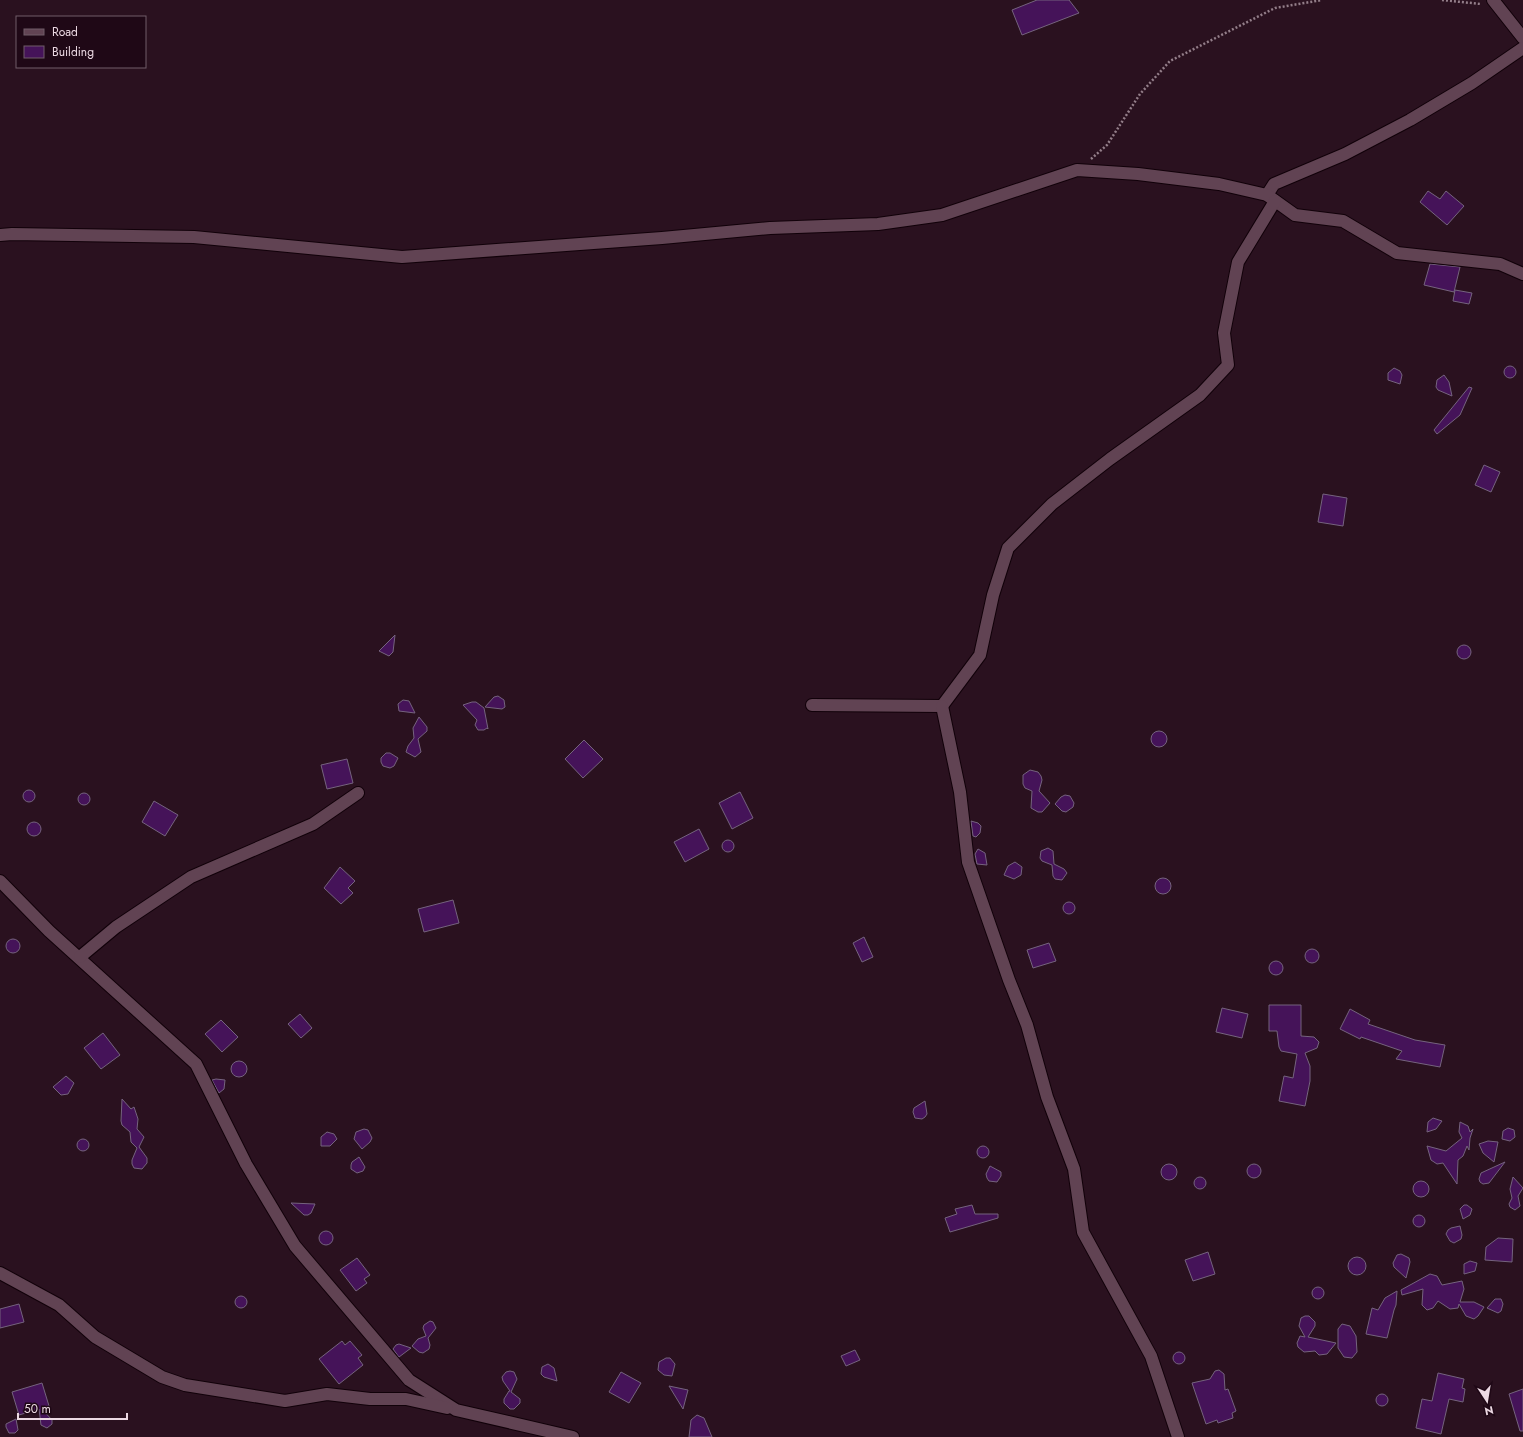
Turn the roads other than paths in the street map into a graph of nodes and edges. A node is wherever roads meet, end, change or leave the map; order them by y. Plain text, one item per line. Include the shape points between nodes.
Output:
1 (1495, 3) edge
2 (1523, 38) edge
3 (1523, 48) edge
4 (1271, 198) junction
5 (0, 235) edge
6 (1523, 274) edge
7 (812, 705) dead end
8 (942, 706) junction
9 (358, 793) dead end
10 (0, 881) edge
11 (80, 957) junction
12 (0, 1273) edge
13 (456, 1410) junction
14 (573, 1437) edge
15 (1178, 1437) edge

1 - 2 street
3 - 4 street via 1472,83 1410,120 1345,154 1274,184
4 - 5 street via 1219,184 1138,174 1077,170 942,215 878,224 770,228 402,257 194,237
4 - 6 street via 1295,215 1343,221 1397,252 1500,264
4 - 8 street via 1238,262 1224,333 1228,365 1200,395 1052,504 1008,548 993,596 980,655
7 - 8 street
8 - 15 street via 960,792 968,862 1027,1025 1047,1097 1074,1169 1083,1232 1152,1356
9 - 11 street via 313,824 191,877 116,927
10 - 11 street via 49,931
11 - 13 street via 196,1064 246,1164 295,1246 409,1380
12 - 13 street via 59,1305 95,1337 162,1377 185,1385 285,1401 327,1394 406,1399
13 - 14 street

